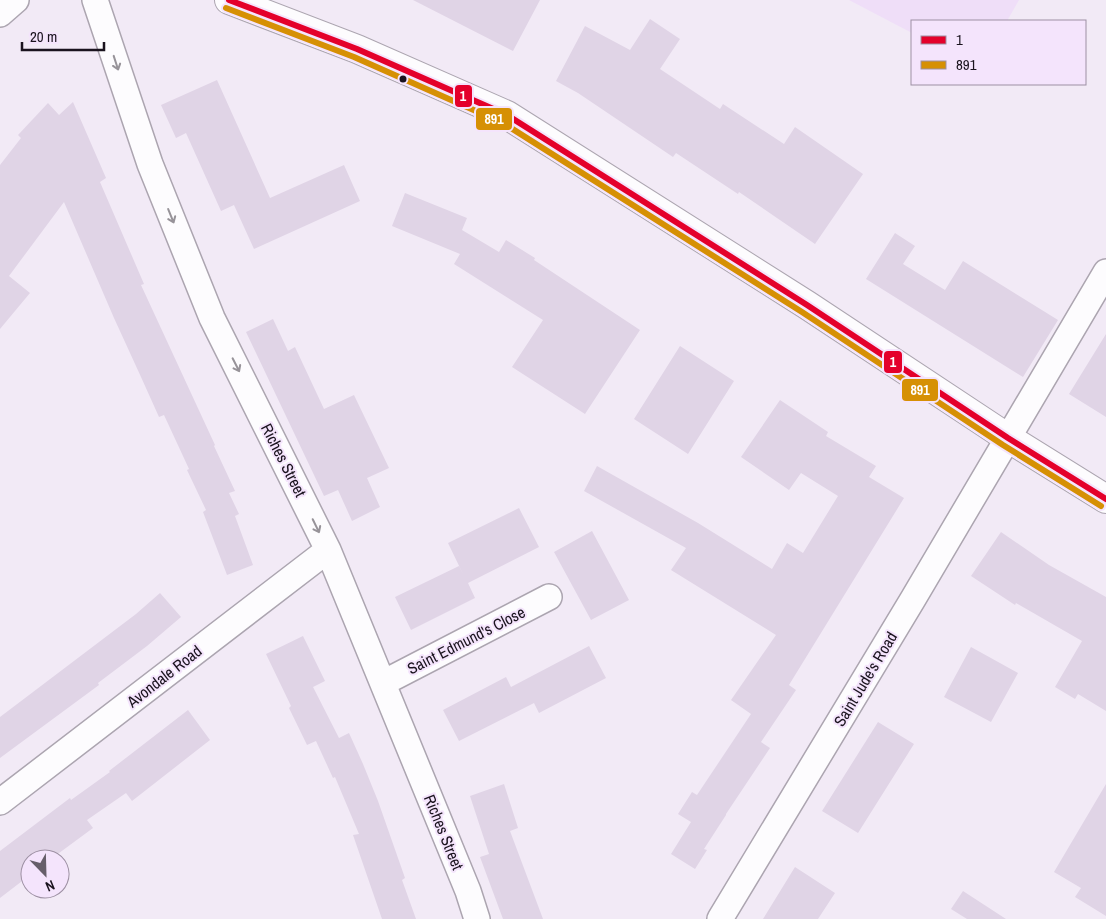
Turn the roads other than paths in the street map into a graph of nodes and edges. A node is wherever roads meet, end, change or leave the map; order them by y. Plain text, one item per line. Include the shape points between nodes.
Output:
1 (16, 0) edge
2 (95, 0) edge
3 (230, 0) edge
4 (0, 14) edge
5 (1106, 272) edge
6 (1008, 438) junction
7 (1106, 499) edge
8 (328, 550) junction
9 (549, 597) dead end
10 (383, 683) junction
11 (0, 802) edge
12 (477, 919) edge
13 (720, 919) edge

1 - 4 street
2 -> 8 street, Riches Street via 150,164 212,318
3 - 6 highway via 357,48 507,115
5 - 6 street, Saint Jude's Road
6 - 7 highway
6 - 13 street, Saint Jude's Road
8 - 10 street, Riches Street
8 - 11 street, Avondale Road
9 - 10 street, Saint Edmund's Close
10 - 12 street, Riches Street

